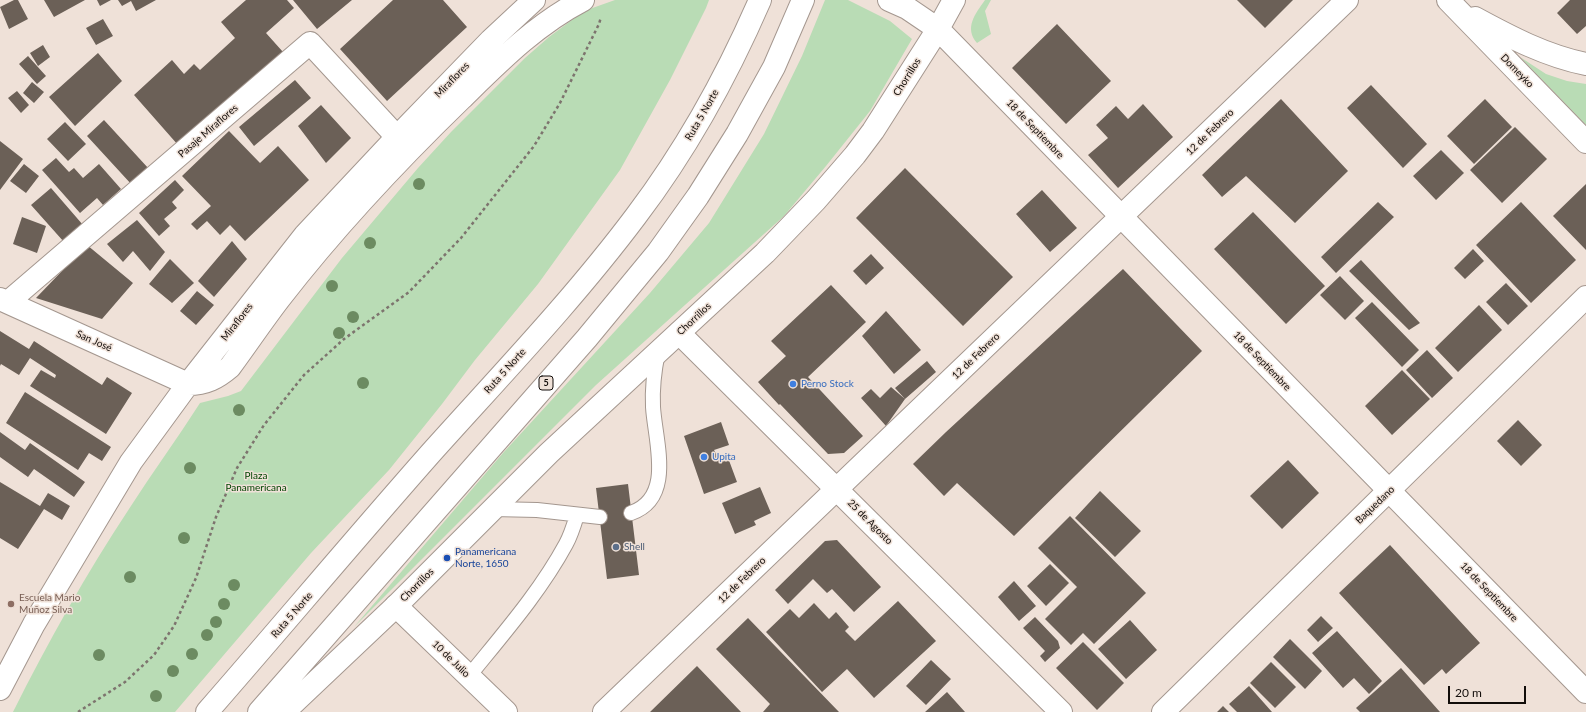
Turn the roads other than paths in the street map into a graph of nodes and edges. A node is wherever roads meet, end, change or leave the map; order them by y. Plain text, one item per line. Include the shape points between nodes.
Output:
1 (534, 0) edge
2 (583, 0) edge
3 (760, 0) edge
4 (803, 0) edge
5 (889, 0) edge
6 (954, 0) edge
7 (961, 0) edge
8 (1347, 0) edge
9 (1449, 0) edge
10 (938, 29) junction
11 (1586, 64) edge
12 (397, 137) junction
13 (1586, 142) edge
14 (1120, 217) junction
15 (1586, 297) edge
16 (4, 300) edge
17 (679, 333) junction
18 (658, 352) junction
19 (188, 384) junction
20 (837, 489) junction
21 (1390, 491) junction
22 (493, 509) junction
23 (631, 513) dead end
24 (577, 515) junction
25 (600, 517) dead end
26 (396, 606) junction
27 (469, 676) junction
28 (0, 689) edge
29 (1586, 692) edge
30 (207, 712) edge
31 (259, 712) edge
32 (284, 712) edge
33 (506, 712) edge
34 (604, 712) edge
35 (1061, 712) edge
36 (1163, 712) edge

1 - 12 main road, Miraflores via 491,40
2 - 19 main road via 557,14 525,38 403,157 328,239 230,367 210,381
3 - 30 main road, Ruta 5 Norte via 724,75 691,134 635,218 565,303 377,514
4 - 31 main road, 5 via 774,67 737,134 698,196 658,252 587,338
5 - 10 main road, 18 de Septiembre via 907,8
6 - 10 main road, Chorrillos
7 - 10 main road
8 - 14 main road, 12 de Febrero
9 - 11 main road, Domeyko via 1507,36 1542,51
9 - 13 main road, Domeyko
10 - 14 main road, 18 de Septiembre
10 - 17 main road, Chorrillos via 855,155 794,223
12 - 16 main road, Pasaje Miraflores via 310,43
12 - 19 main road, Miraflores via 306,235
14 - 20 main road, 12 de Febrero
14 - 21 main road, 18 de Septiembre
15 - 21 main road, Baquedano
16 - 19 main road, San José
17 - 18 main road, Chorrillos
17 - 20 main road, 25 de Agosto
18 - 22 main road, Chorrillos
18 - 23 lane via 654,370 653,400 660,459 659,475 652,500 640,510
19 - 28 main road, Miraflores via 127,469 38,617
20 - 34 main road, 12 de Febrero
20 - 35 main road, 25 de Agosto
21 - 29 main road, 18 de Septiembre
21 - 36 main road, Baquedano
22 - 24 lane via 537,510
22 - 26 main road, Chorrillos
24 - 25 lane
24 - 27 lane via 567,542 553,566
26 - 27 main road, 10 de Julio
26 - 32 main road, Chorrillos
27 - 33 main road, 10 de Julio

